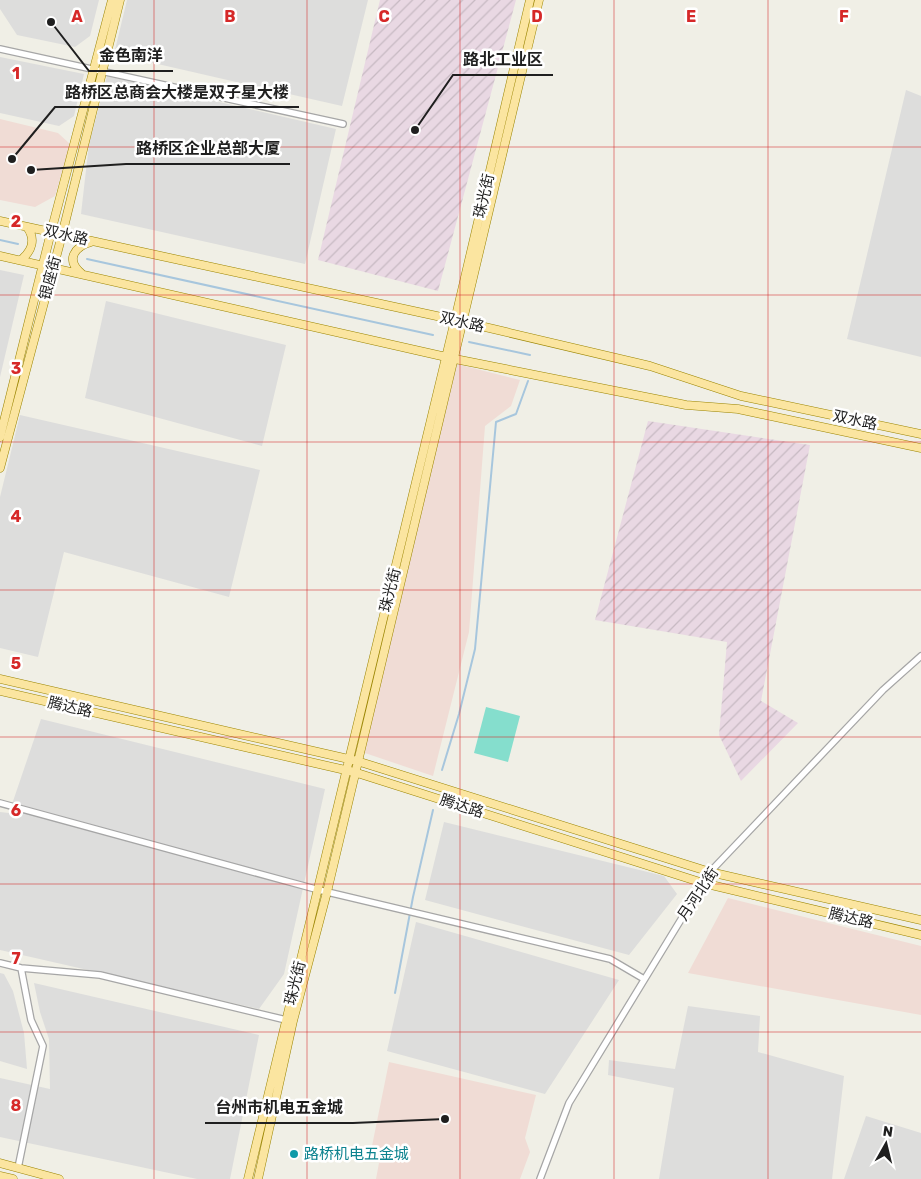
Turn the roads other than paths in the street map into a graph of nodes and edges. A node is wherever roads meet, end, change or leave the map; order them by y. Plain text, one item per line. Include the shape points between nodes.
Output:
1 (112, 0) edge
2 (120, 0) edge
3 (530, 0) edge
4 (539, 0) edge
5 (0, 49) edge
6 (98, 71) junction
7 (342, 124) dead end
8 (0, 221) edge
9 (27, 227) junction
10 (51, 232) junction
11 (62, 235) junction
12 (93, 241) junction
13 (0, 256) edge
14 (21, 260) junction
15 (44, 265) junction
16 (53, 267) junction
17 (82, 274) junction
18 (460, 321) junction
19 (447, 356) junction
20 (455, 359) junction
21 (921, 434) edge
22 (0, 437) edge
23 (921, 448) edge
24 (0, 468) edge
25 (921, 656) edge
26 (0, 679) edge
27 (0, 691) edge
28 (348, 759) junction
29 (357, 761) junction
30 (350, 771) junction
31 (0, 803) edge
32 (710, 872) junction
33 (703, 883) junction
34 (323, 891) junction
35 (921, 920) edge
36 (921, 935) edge
37 (0, 963) edge
38 (21, 968) junction
39 (644, 979) junction
40 (286, 1020) junction
41 (0, 1164) edge
42 (18, 1168) junction
43 (0, 1176) edge
44 (13, 1179) edge
45 (59, 1179) edge
46 (248, 1179) edge
47 (258, 1179) edge
48 (540, 1179) edge

1 - 6 main road, 银座街
2 - 6 main road, 银座街
3 - 18 main road, 珠光街
4 - 18 main road, 珠光街
5 - 6 street
6 - 7 street
6 - 10 main road, 银座街
6 - 11 main road, 银座街
8 - 9 main road, 双水路
9 - 10 main road, 双水路
9 - 14 main road via 33,239 29,253
10 - 11 main road, 双水路
10 - 15 main road, 银座街
11 - 12 main road, 双水路
11 - 16 main road, 银座街
12 - 17 main road via 75,251 73,260
12 - 18 main road, 双水路
13 - 14 main road, 双水路
14 - 15 main road, 双水路
15 - 16 main road, 双水路
15 - 22 main road, 银座街
16 - 17 main road, 双水路
16 - 24 main road, 银座街
17 - 19 main road, 双水路
18 - 19 main road, 珠光街
18 - 20 main road, 珠光街
18 - 21 main road, 双水路 via 650,366 741,396
19 - 20 main road, 双水路
19 - 28 main road, 珠光街
20 - 23 main road, 双水路 via 686,405 738,409
20 - 29 main road, 珠光街
25 - 32 street, 月河北街 via 883,690
26 - 28 main road, 腾达路
27 - 30 main road, 腾达路
28 - 29 main road, 腾达路
28 - 30 main road, 珠光街
29 - 30 main road, 珠光街
29 - 32 main road, 腾达路
30 - 33 main road, 腾达路
30 - 34 main road, 珠光街
31 - 34 street
32 - 33 street, 月河北街
32 - 35 main road, 腾达路
33 - 36 main road, 腾达路
33 - 39 street, 月河北街
34 - 39 street via 610,959
34 - 40 main road, 珠光街
34 - 47 main road, 珠光街
37 - 38 street
38 - 40 street via 100,975
38 - 42 street via 31,1020 43,1046
39 - 48 street, 月河北街 via 568,1104
40 - 46 main road, 珠光街
41 - 42 main road
42 - 45 main road
43 - 44 main road

